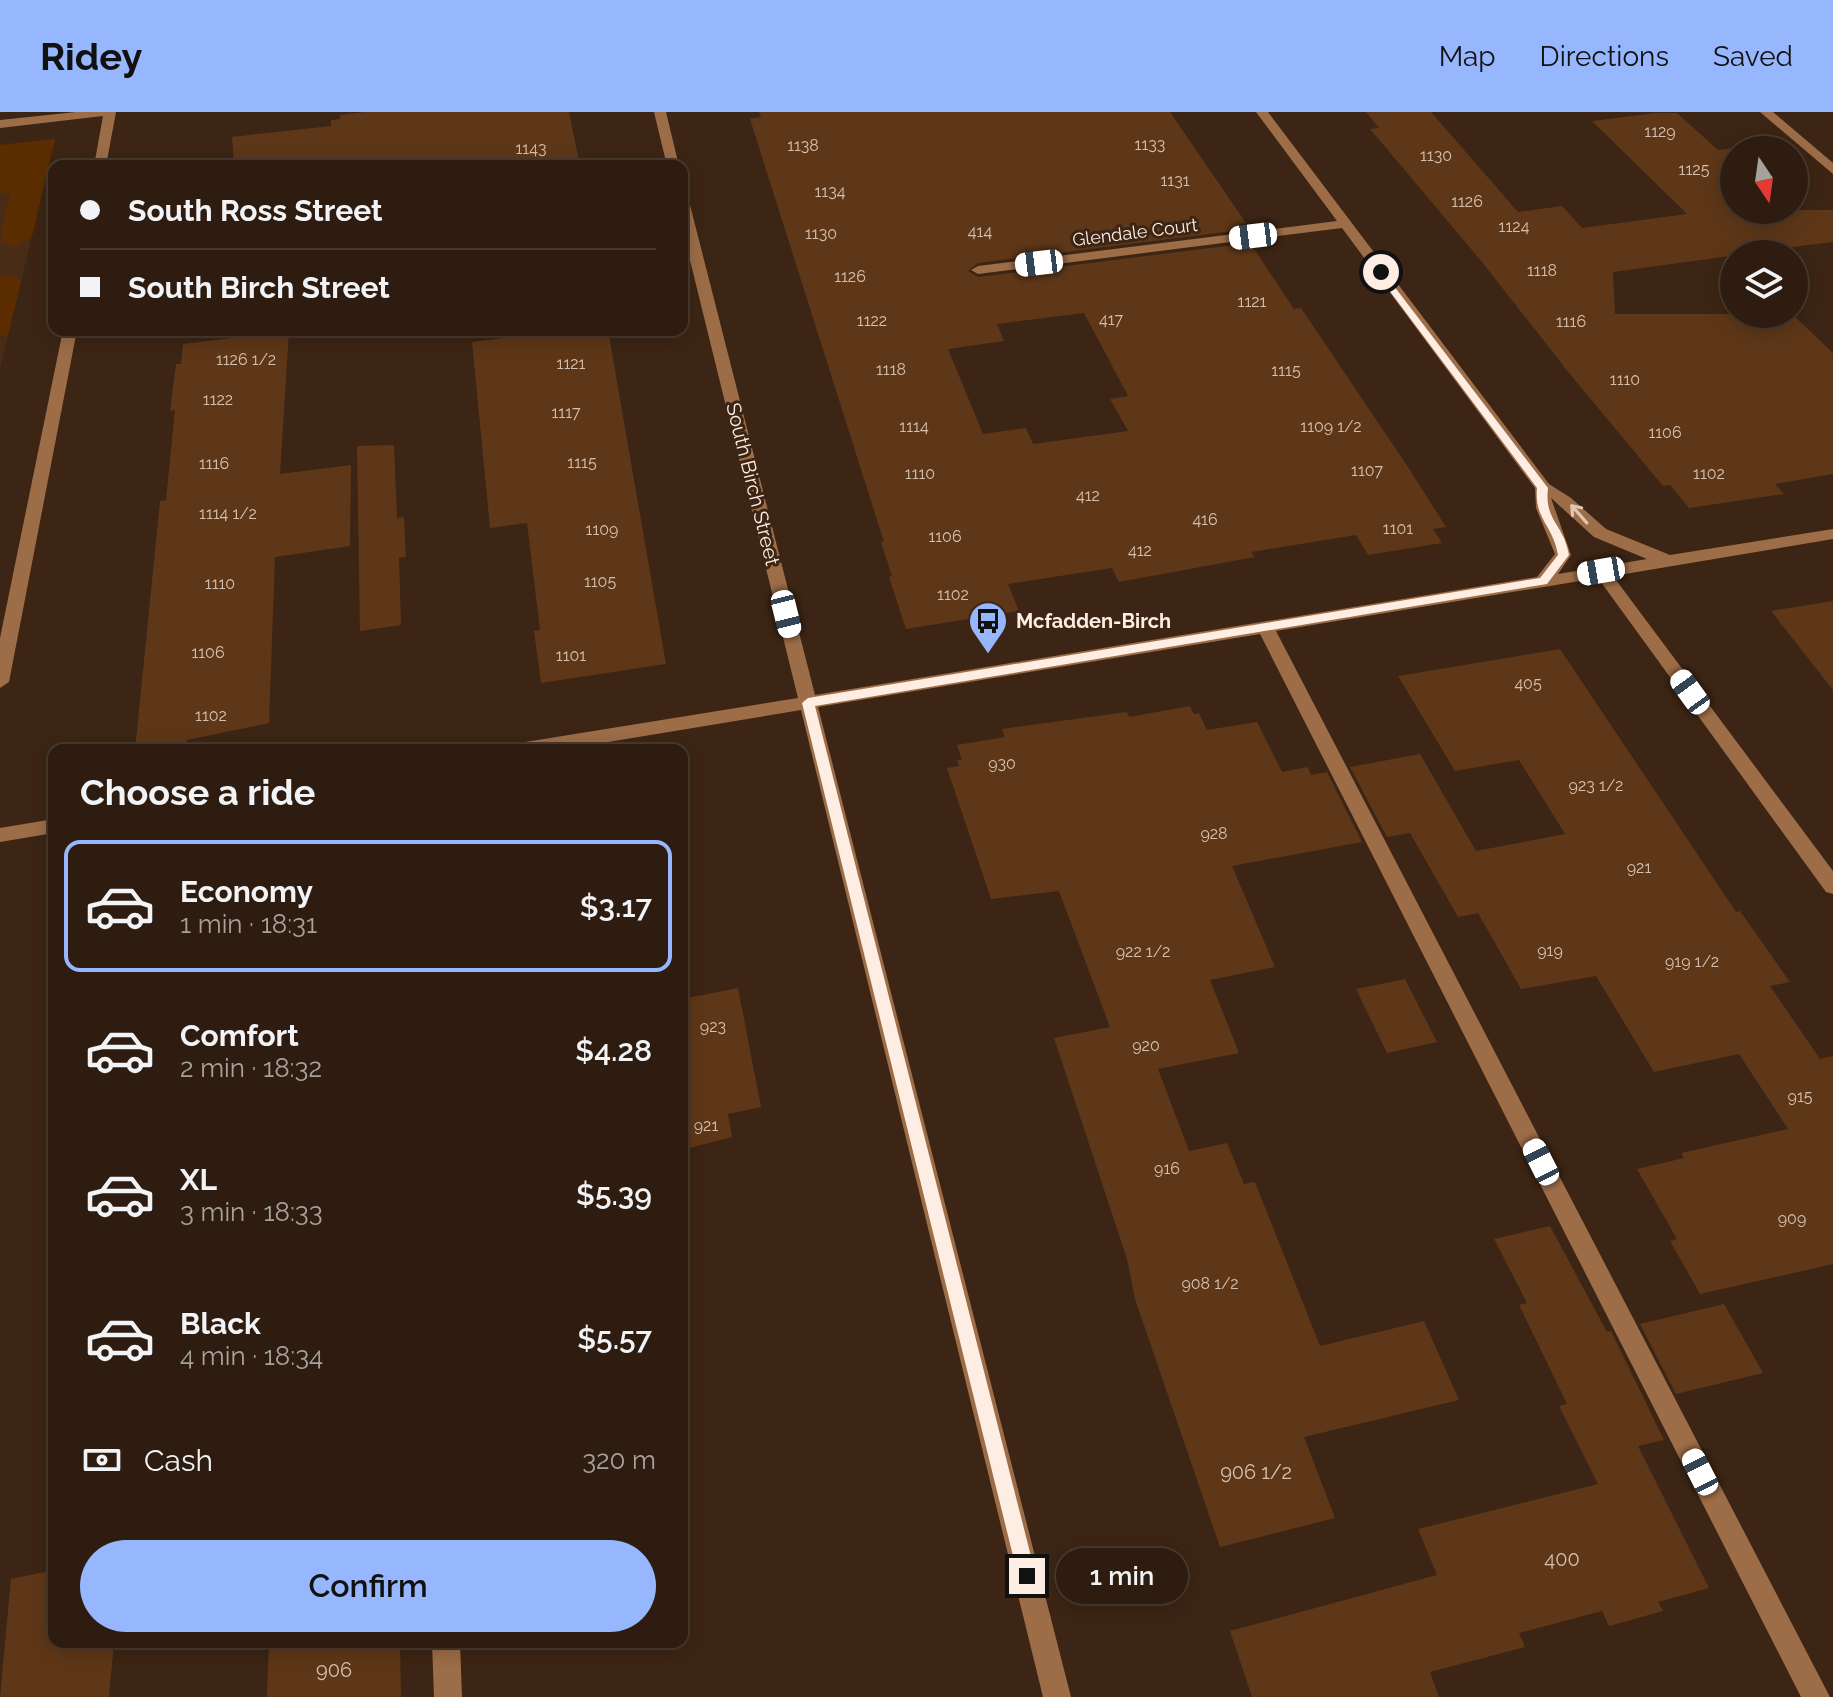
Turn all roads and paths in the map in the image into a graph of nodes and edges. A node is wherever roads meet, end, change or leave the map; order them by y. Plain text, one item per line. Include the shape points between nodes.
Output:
1 (110, 112) edge
2 (660, 112) edge
3 (1262, 112) edge
4 (1766, 112) edge
5 (0, 124) edge
6 (101, 160) edge
7 (672, 160) edge
8 (1833, 170) edge
9 (1345, 224) junction
10 (688, 225) edge
11 (978, 270) dead end
12 (69, 336) edge
13 (1543, 488) junction
14 (1833, 534) edge
15 (1668, 561) junction
16 (1601, 571) junction
17 (1543, 581) junction
18 (1266, 628) junction
19 (0, 682) edge
20 (808, 703) junction
21 (556, 744) edge
22 (48, 827) edge
23 (0, 835) edge
24 (1833, 886) edge
25 (446, 1648) edge
26 (448, 1697) edge
27 (1057, 1697) edge
28 (1816, 1697) edge

1 - 5 street
1 - 6 street
2 - 7 street
3 - 9 street
4 - 8 street
9 - 11 street, Glendale Court
9 - 13 street
10 - 20 street, South Birch Street
12 - 19 street
15 -> 13 street via 1604,536 1566,498
13 - 17 street via 1540,507 1561,538 1563,555
14 - 15 street
15 - 16 street
16 - 17 street
16 - 24 street
17 - 18 street
18 - 20 street
18 - 28 street
20 - 21 street
20 - 27 street, South Birch Street
22 - 23 street
25 - 26 street

